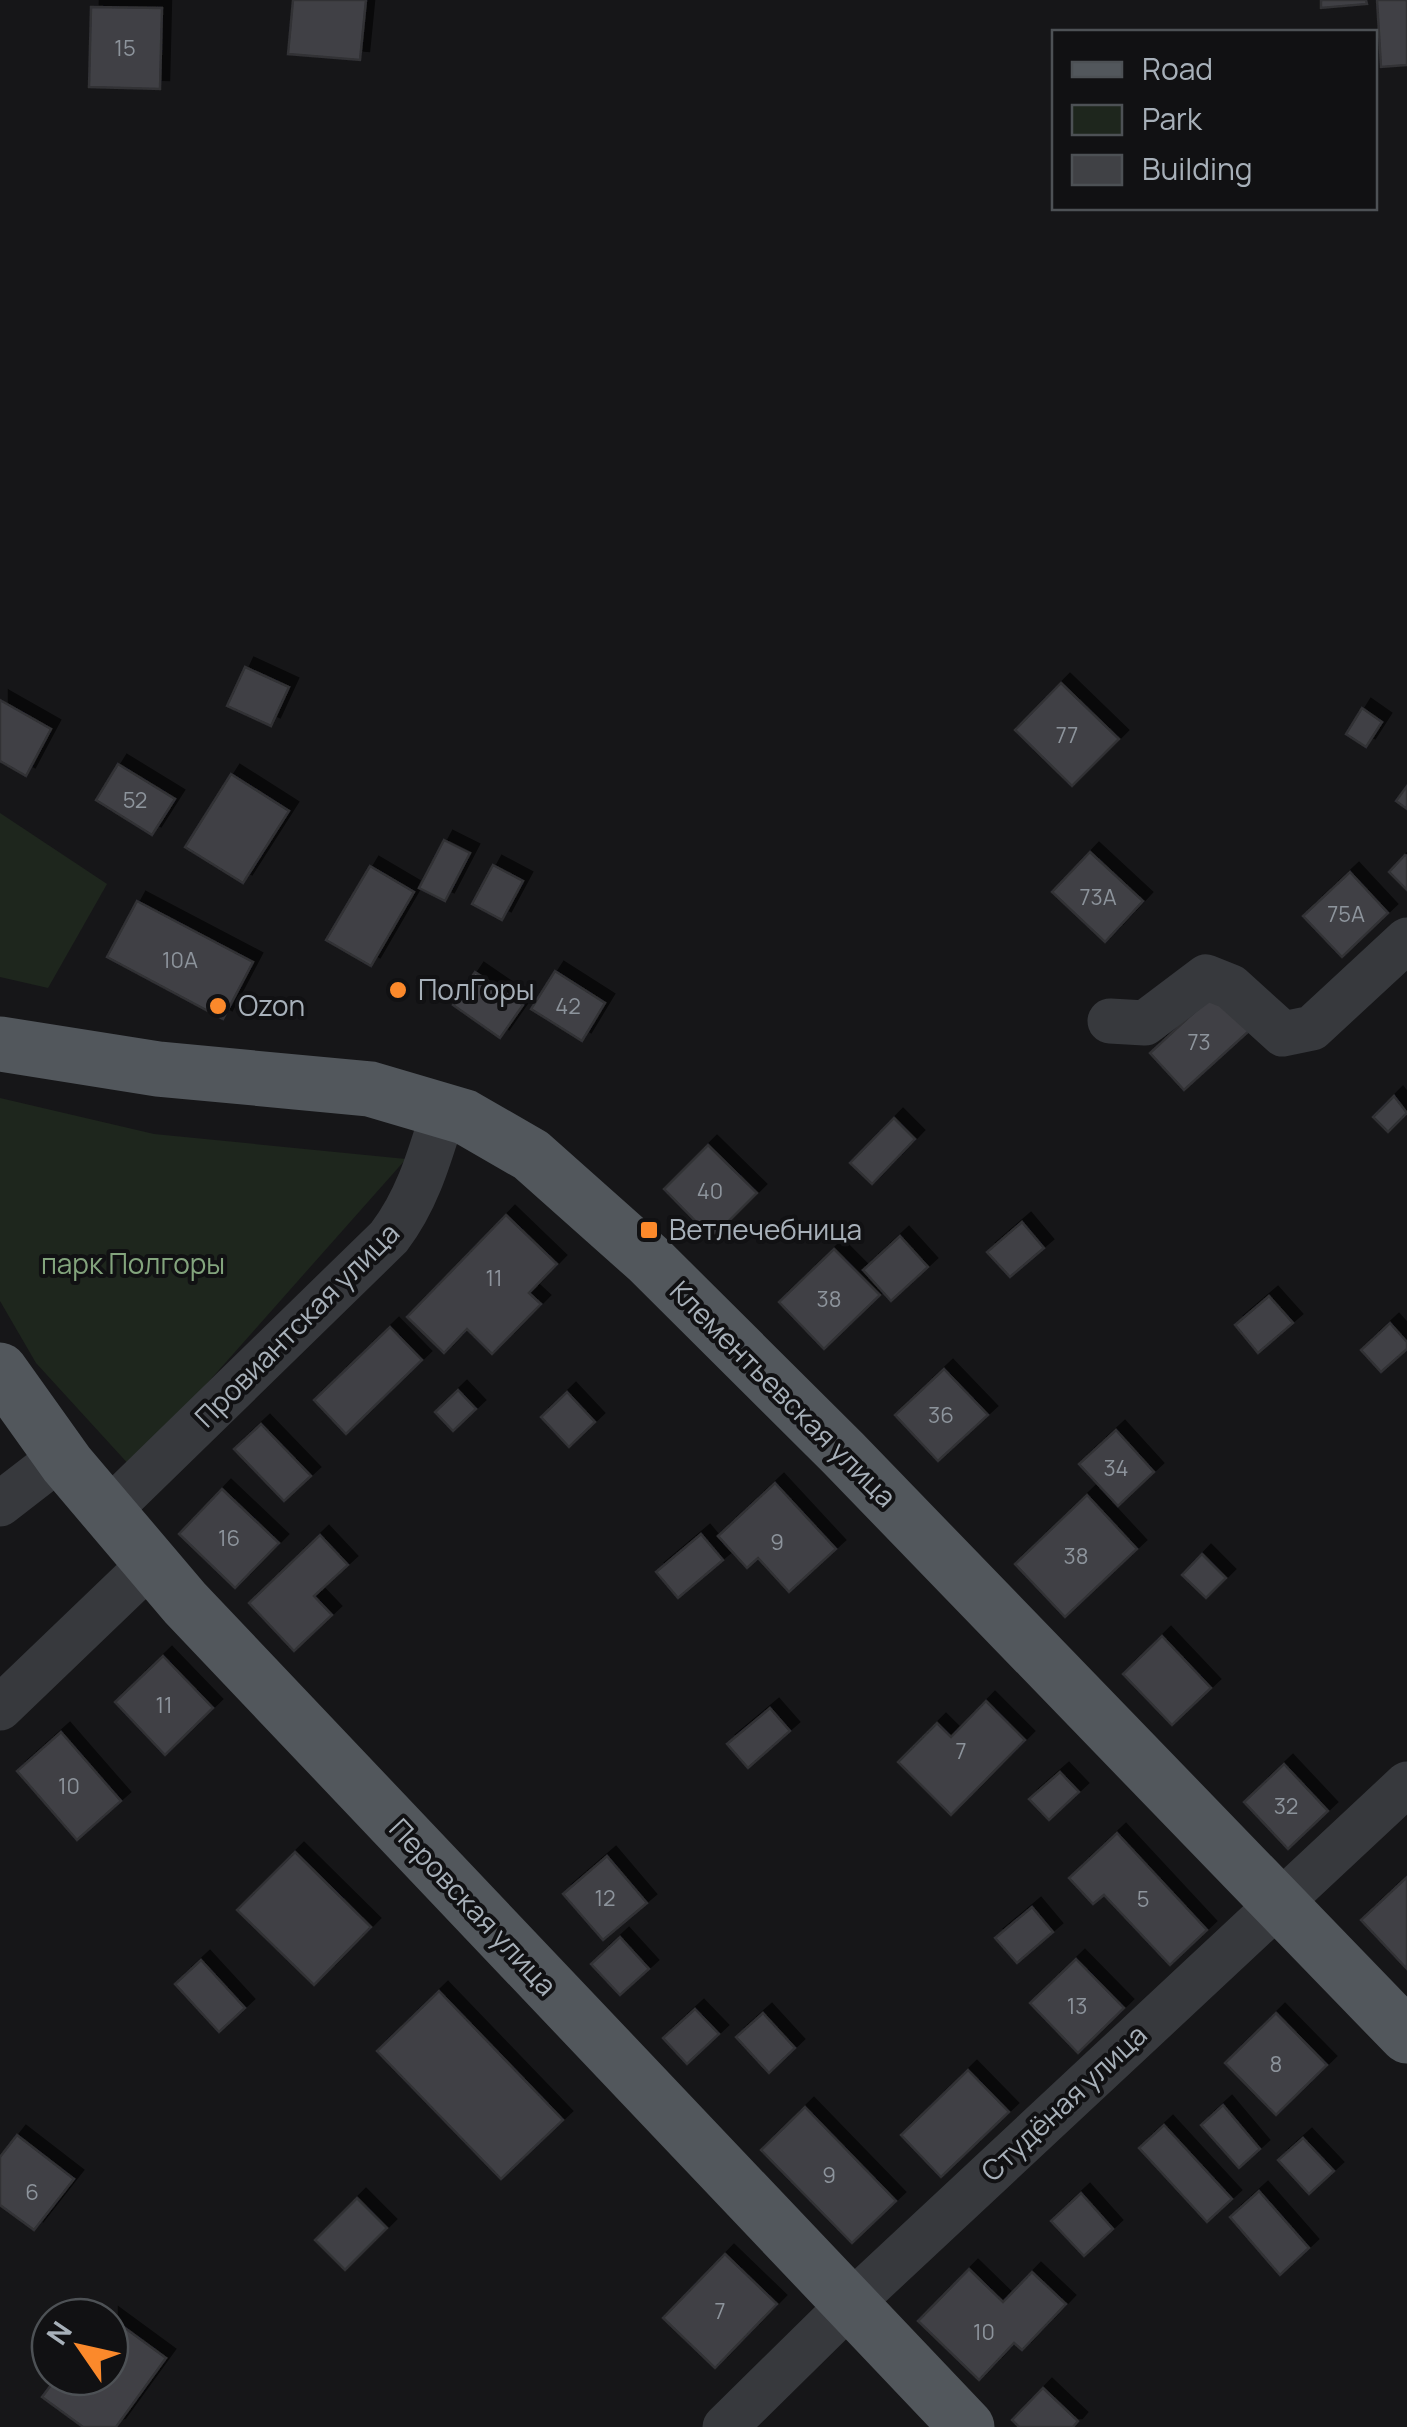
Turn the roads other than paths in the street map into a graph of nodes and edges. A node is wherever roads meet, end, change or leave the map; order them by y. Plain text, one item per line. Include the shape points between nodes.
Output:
1 (1407, 940) edge
2 (1110, 1022) dead end
3 (0, 1044) edge
4 (444, 1110) junction
5 (0, 1370) edge
6 (62, 1456) junction
7 (0, 1504) edge
8 (107, 1512) junction
9 (150, 1564) junction
10 (0, 1708) edge
11 (1407, 1784) edge
12 (1278, 1903) junction
13 (1407, 2036) edge
14 (849, 2304) junction
15 (725, 2427) edge
16 (967, 2427) edge

1 - 2 street via 1312,1028 1283,1034 1231,986 1206,978 1145,1023
3 - 4 main road, Клементьевская улица via 331,1084
4 - 8 street, Провиантская улица via 422,1181 389,1237
4 - 12 main road, Клементьевская улица via 531,1155 649,1260
5 - 6 main road, Перовская улица
6 - 7 street
6 - 8 main road, Перовская улица
8 - 9 main road, Перовская улица
9 - 10 street
9 - 14 main road, Перовская улица
11 - 12 street, Студёная улица
12 - 13 main road, Клементьевская улица
12 - 14 street, Студёная улица
14 - 15 street, Студёная улица
14 - 16 main road, Перовская улица

